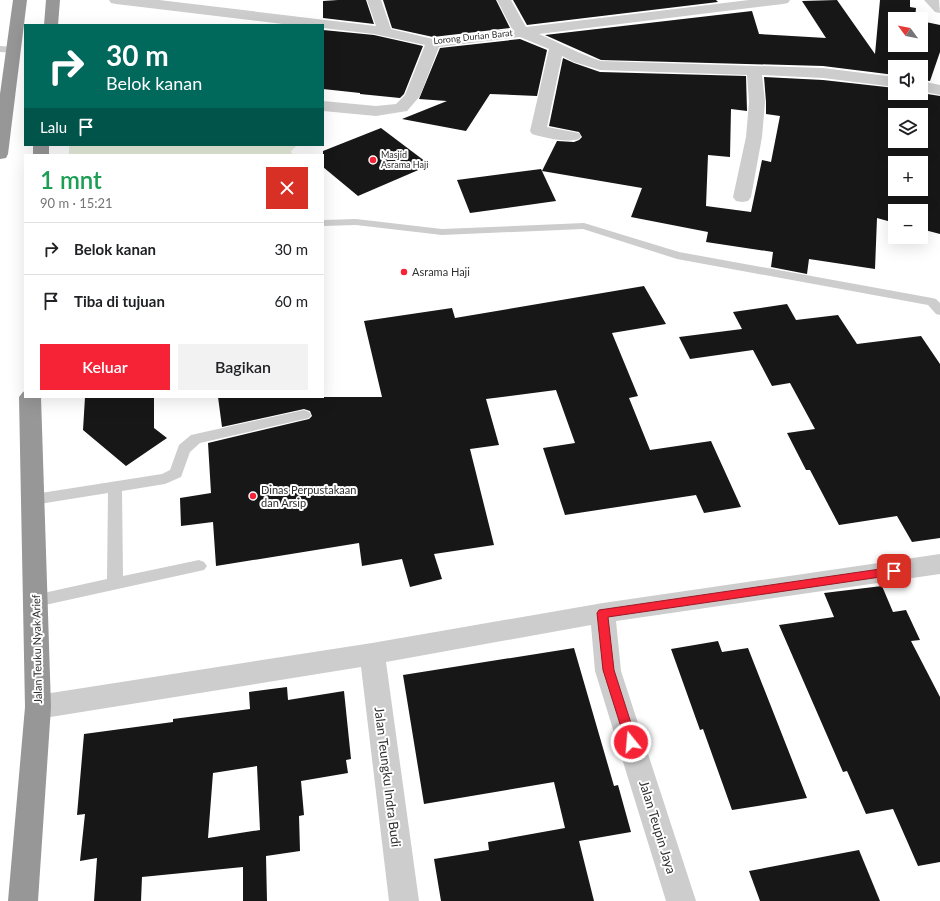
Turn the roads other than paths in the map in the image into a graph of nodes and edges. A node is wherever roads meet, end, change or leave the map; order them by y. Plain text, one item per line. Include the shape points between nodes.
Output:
1 (20, 0) edge
2 (53, 0) edge
3 (116, 0) edge
4 (241, 0) edge
5 (374, 0) edge
6 (504, 0) edge
7 (783, 0) edge
8 (931, 0) edge
9 (765, 1) edge
10 (940, 9) edge
11 (244, 16) junction
12 (51, 24) edge
13 (319, 24) edge
14 (324, 25) edge
15 (385, 31) junction
16 (521, 32) junction
17 (434, 43) junction
18 (557, 47) junction
19 (7, 50) edge
20 (754, 71) junction
21 (888, 81) edge
22 (928, 87) edge
23 (940, 90) edge
24 (324, 106) edge
25 (573, 136) dead end
26 (0, 154) edge
27 (742, 197) dead end
28 (324, 223) edge
29 (937, 304) edge
30 (30, 398) edge
31 (304, 415) dead end
32 (115, 487) junction
33 (33, 499) junction
34 (940, 564) edge
35 (199, 566) dead end
36 (115, 584) junction
37 (36, 601) junction
38 (603, 613) junction
39 (372, 654) junction
40 (38, 707) junction
41 (23, 901) edge
42 (404, 901) edge
43 (681, 901) edge

1 - 19 highway
2 - 12 highway
3 - 11 street, Lorong Durian Barat
4 - 11 street
5 - 15 street
6 - 16 street
7 - 9 street, Lorong Durian Barat
8 - 10 street
9 - 16 street, Lorong Durian Barat via 641,12
11 - 13 street, Lorong Durian Barat
14 - 15 street, Lorong Durian Barat
15 - 17 street, Lorong Durian Barat
16 - 17 street, Lorong Durian Barat
16 - 18 street
17 - 24 street via 412,96 401,108 376,111
18 - 20 street via 580,59 600,65
18 - 25 street via 538,132
19 - 26 highway
20 - 21 street via 823,73
20 - 27 street via 757,102 754,137
22 - 23 street
28 - 29 lane via 356,222 442,232 584,226 677,255
30 - 33 highway, Jalan Teuku Nyak Arief
31 - 32 lane via 196,438 184,449 176,473 165,479
32 - 33 lane
32 - 36 lane
33 - 37 highway, Jalan Teuku Nyak Arief
34 - 38 street
35 - 36 lane
36 - 37 lane
37 - 40 highway, Jalan Teuku Nyak Arief
38 - 39 street
38 - 43 street, Jalan Teupin Jaya via 608,670
39 - 40 street
39 - 42 street, Jalan Teungku Indra Budi
40 - 41 highway, Jalan Teuku Nyak Arief

